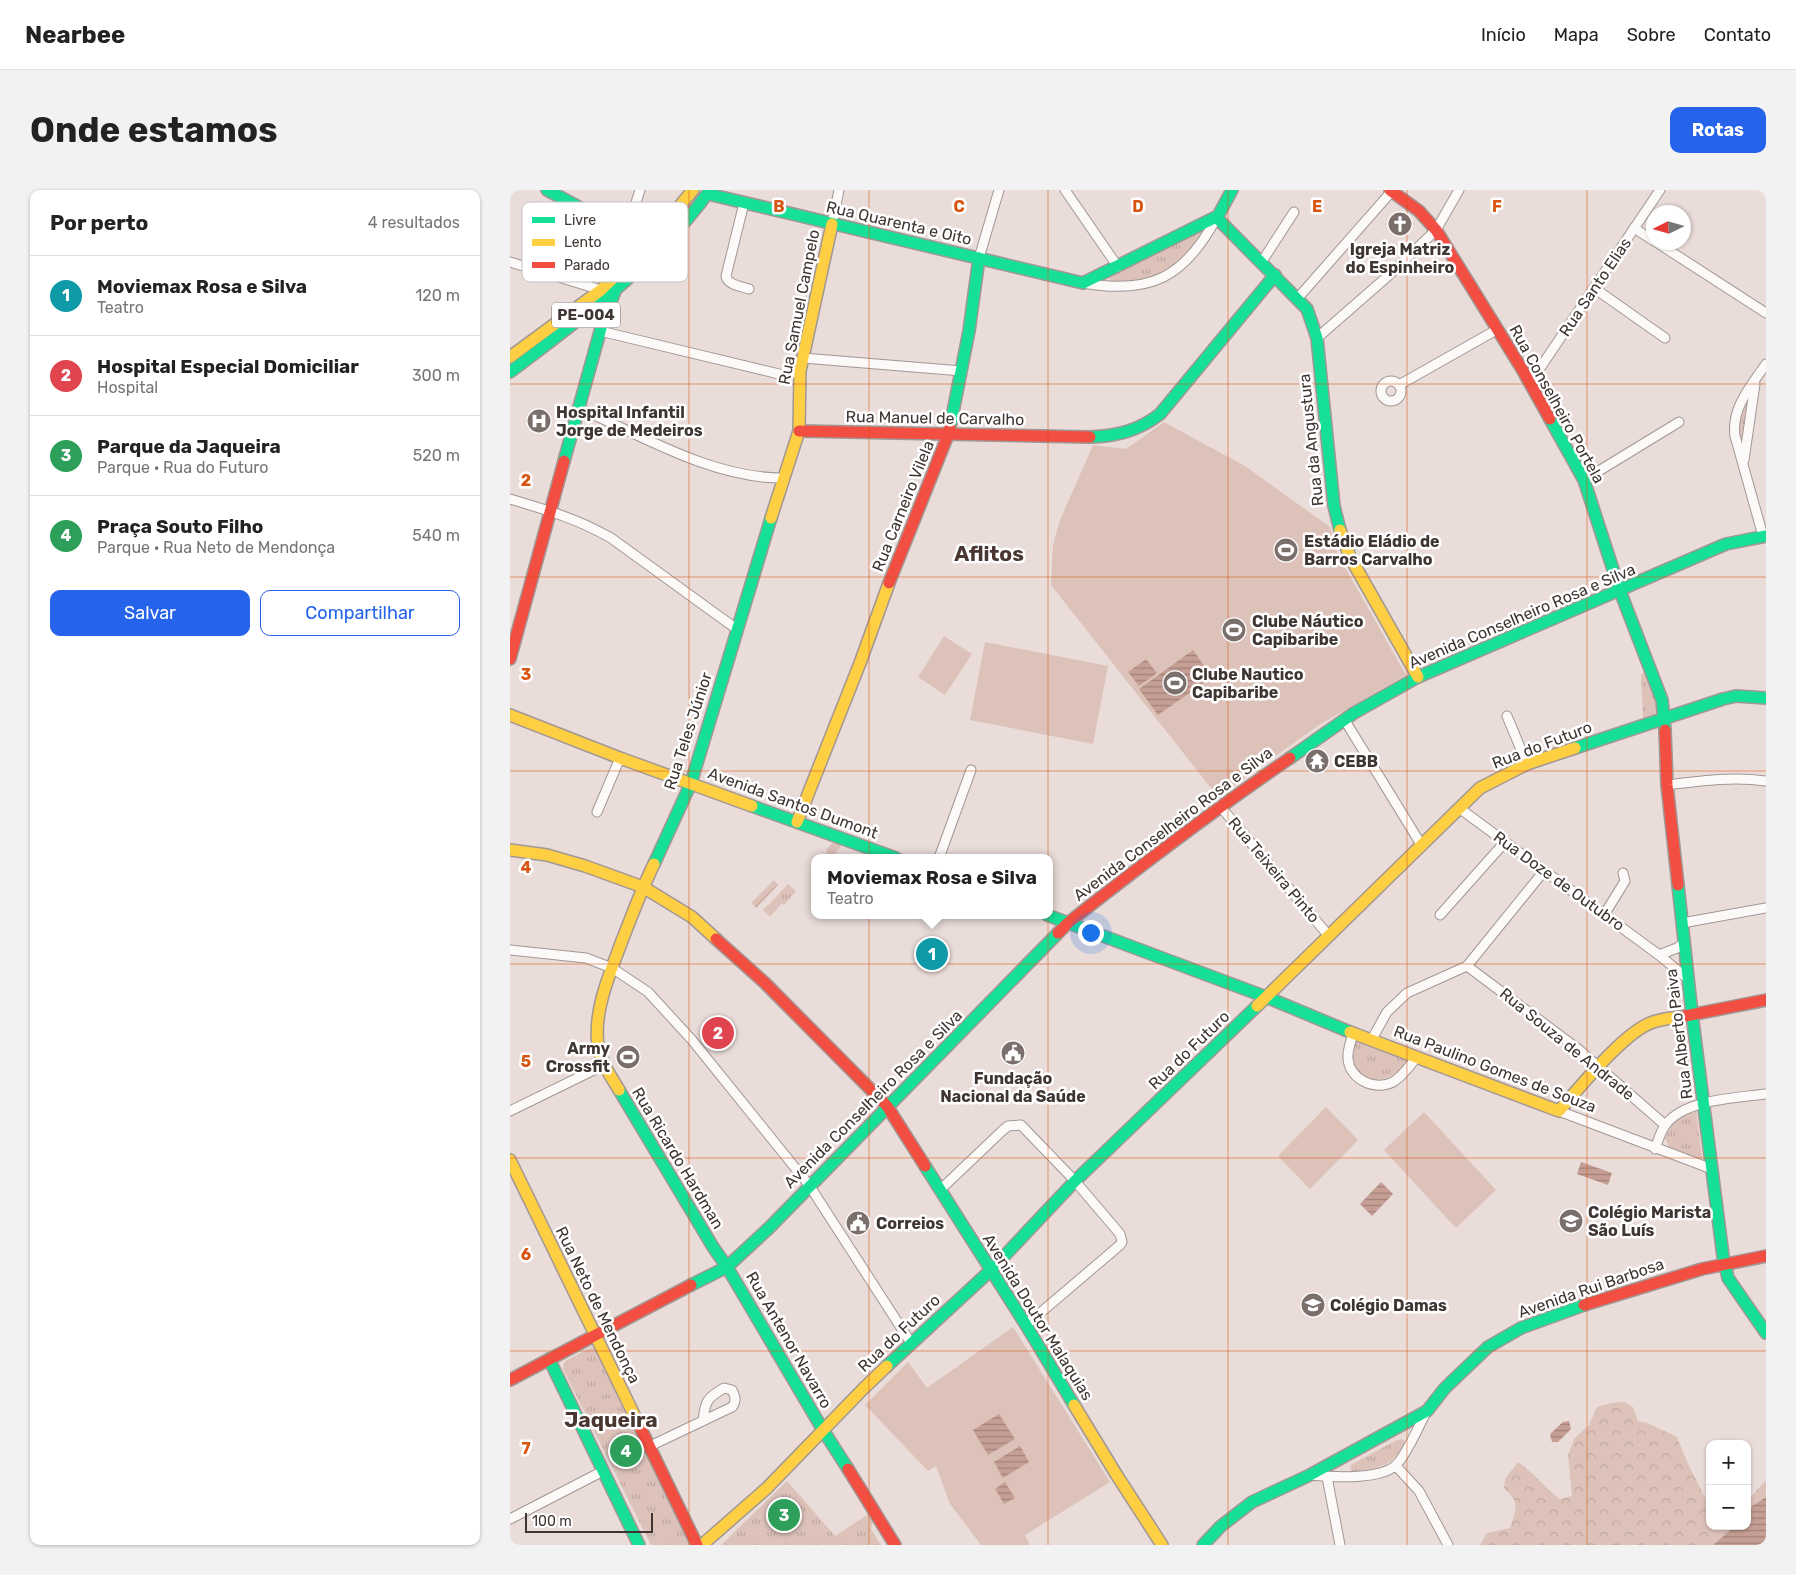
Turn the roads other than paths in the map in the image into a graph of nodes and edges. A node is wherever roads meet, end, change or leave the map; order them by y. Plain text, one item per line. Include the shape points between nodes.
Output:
1 (547, 190) edge
2 (640, 190) edge
3 (693, 190) edge
4 (839, 190) edge
5 (999, 190) edge
6 (1065, 190) edge
7 (1232, 190) edge
8 (1391, 190) edge
9 (1460, 190) edge
10 (1660, 190) edge
11 (709, 192) edge
12 (568, 202) edge
13 (636, 202) edge
14 (683, 202) edge
15 (744, 203) junction
16 (1294, 212) dead end
17 (688, 213) edge
18 (1217, 217) junction
19 (832, 224) junction
20 (1634, 228) junction
21 (1436, 230) junction
22 (1646, 236) edge
23 (1668, 250) edge
24 (979, 258) junction
25 (510, 262) edge
26 (1261, 263) junction
27 (522, 266) edge
28 (1118, 267) junction
29 (1275, 274) junction
30 (575, 282) edge
31 (614, 282) edge
32 (617, 282) edge
33 (1083, 283) junction
34 (613, 286) junction
35 (1594, 288) junction
36 (749, 289) dead end
37 (601, 290) junction
38 (1297, 299) junction
39 (1766, 313) edge
40 (587, 314) junction
41 (600, 329) junction
42 (1498, 329) junction
43 (1317, 338) junction
44 (1665, 338) dead end
45 (510, 357) edge
46 (803, 358) junction
47 (1766, 364) edge
48 (800, 371) junction
49 (962, 371) junction
50 (510, 372) edge
51 (784, 376) junction
52 (1756, 379) junction
53 (1530, 383) junction
54 (1398, 384) dead end
55 (799, 387) junction
56 (579, 408) junction
57 (1679, 422) dead end
58 (799, 431) junction
59 (948, 434) junction
60 (1743, 462) junction
61 (766, 478) junction
62 (784, 478) junction
63 (1584, 480) junction
64 (779, 492) junction
65 (510, 500) edge
66 (550, 511) junction
67 (1764, 536) edge
68 (1620, 592) junction
69 (738, 630) junction
70 (510, 659) edge
71 (1418, 677) junction
72 (1766, 698) edge
73 (510, 715) edge
74 (1507, 716) dead end
75 (1344, 719) junction
76 (1665, 719) junction
77 (620, 758) junction
78 (1527, 764) junction
79 (971, 770) dead end
80 (1766, 781) edge
81 (691, 783) junction
82 (1666, 785) junction
83 (1220, 806) junction
84 (1459, 808) junction
85 (597, 812) dead end
86 (797, 822) junction
87 (1505, 842) junction
88 (1422, 846) junction
89 (510, 850) edge
90 (885, 854) edge
91 (940, 854) edge
92 (1544, 871) junction
93 (1623, 873) dead end
94 (643, 887) junction
95 (1766, 908) edge
96 (1440, 915) dead end
97 (1604, 915) junction
98 (1053, 917) edge
99 (1068, 923) junction
100 (1682, 923) junction
101 (1328, 935) junction
102 (1684, 943) junction
103 (510, 950) edge
104 (1659, 955) junction
105 (1466, 966) junction
106 (612, 968) junction
107 (1688, 980) junction
108 (1266, 998) junction
109 (1766, 1000) edge
110 (1692, 1014) junction
111 (1353, 1033) junction
112 (1372, 1039) junction
113 (1417, 1057) junction
114 (604, 1065) junction
115 (1599, 1067) junction
116 (1766, 1094) edge
117 (1703, 1103) junction
118 (887, 1106) junction
119 (510, 1111) edge
120 (1558, 1111) junction
121 (1665, 1125) junction
122 (1655, 1149) junction
123 (510, 1160) edge
124 (1712, 1169) junction
125 (1075, 1181) junction
126 (809, 1185) junction
127 (940, 1190) junction
128 (1766, 1256) edge
129 (1724, 1265) junction
130 (727, 1267) junction
131 (991, 1270) junction
132 (1026, 1325) junction
133 (1766, 1333) edge
134 (594, 1335) junction
135 (911, 1343) junction
136 (549, 1359) junction
137 (510, 1380) edge
138 (1427, 1410) junction
139 (703, 1421) dead end
140 (823, 1430) junction
141 (648, 1447) junction
142 (1396, 1466) junction
143 (604, 1471) junction
144 (1310, 1476) junction
145 (1327, 1476) junction
146 (510, 1519) edge
147 (639, 1545) edge
148 (697, 1545) edge
149 (702, 1545) edge
150 (895, 1545) edge
151 (1162, 1545) edge
152 (1203, 1545) edge
153 (1340, 1545) edge
154 (1448, 1545) edge

1 - 12 street
2 - 13 street
3 - 14 street, PE-004
4 - 19 street, Rua Samuel Campelo
5 - 24 street, Rua Carneiro Vilela
6 - 28 street
7 - 18 street, Rua Quarenta e Oito
8 - 21 street, Rua Conselheiro Portela via 1419,211
8 - 38 street
9 - 21 street
10 - 20 street, Rua Santo Elias
11 - 15 street, Rua Quarenta e Oito
11 - 17 street, PE-004
15 - 19 street, Rua Quarenta e Oito
15 - 36 street via 726,276 730,283
16 - 26 street
18 - 26 street, Rua da Angustura
18 - 28 street
18 - 33 street, Rua Quarenta e Oito via 1196,250 1178,270 1165,277 1135,287
19 - 24 street, Rua Quarenta e Oito
19 - 46 street, Rua Samuel Campelo
20 - 22 street
20 - 35 street, Rua Santo Elias
21 - 42 street, Rua Conselheiro Portela
21 - 43 street
23 - 39 street
24 - 33 street, Rua Quarenta e Oito
24 - 49 street, Rua Carneiro Vilela
25 - 27 street
26 - 29 street, Rua da Angustura
28 - 33 street
29 - 38 street, Rua da Angustura
29 - 59 street, Rua Manuel de Carvalho via 1160,414 1149,423 1123,434 1105,436
30 - 37 street
31 - 34 street
32 - 34 street, PE-004
34 - 37 street, PE-004
34 - 40 street, PE-004
34 - 41 street
35 - 44 street
35 - 53 street, Rua Santo Elias
37 - 45 street, PE-004
38 - 43 street, Rua da Angustura via 1307,309
40 - 41 street
40 - 50 street, PE-004
41 - 51 street
41 - 56 street
42 - 53 street, Rua Conselheiro Portela
42 - 54 street
43 - 71 street, Rua da Angustura via 1334,506 1342,538
46 - 48 street, Rua Samuel Campelo
46 - 49 street
47 - 52 street
48 - 51 street
48 - 55 street, Rua Samuel Campelo
49 - 59 street, Rua Carneiro Vilela
51 - 55 street
52 - 60 street
52 - 60 street via 1740,404 1734,422
53 - 63 street, Rua Conselheiro Portela
55 - 58 street, Rua Samuel Campelo
56 - 61 street via 705,464
56 - 66 street
57 - 63 street
58 - 59 street, Rua Manuel de Carvalho
58 - 62 street, Rua Teles Júnior
59 - 86 street, Rua Carneiro Vilela
60 - 67 street
61 - 62 street
61 - 64 street
62 - 64 street, Rua Teles Júnior
63 - 68 street, Rua Conselheiro Portela
64 - 69 street, Rua Teles Júnior
65 - 66 street
66 - 69 street via 611,538
66 - 70 street
67 - 68 street, Avenida Conselheiro Rosa e Silva via 1726,544
68 - 71 street, Avenida Conselheiro Rosa e Silva
68 - 76 street, Rua Conselheiro Portela via 1656,682
69 - 81 street, Rua Teles Júnior
71 - 75 street, Avenida Conselheiro Rosa e Silva
72 - 76 street, Rua do Futuro via 1736,696
73 - 77 street, Avenida Santos Dumont
74 - 78 street
75 - 83 street, Avenida Conselheiro Rosa e Silva
75 - 88 street
76 - 78 street, Rua do Futuro
76 - 82 street, Rua Alberto Paiva
77 - 81 street, Avenida Santos Dumont
77 - 85 street
78 - 84 street, Rua do Futuro via 1480,788
79 - 91 street
80 - 82 street via 1712,780
81 - 86 street, Avenida Santos Dumont
81 - 94 street, Rua Teles Júnior
82 - 100 street, Rua Alberto Paiva
83 - 99 street, Avenida Conselheiro Rosa e Silva
83 - 101 street, Rua Teixeira Pinto
84 - 87 street, Rua Doze de Outubro
84 - 88 street, Rua do Futuro
86 - 90 street, Avenida Santos Dumont
87 - 92 street, Rua Doze de Outubro
87 - 96 street
88 - 101 street, Rua do Futuro
89 - 94 street, Avenida Doutor Malaquias via 547,855
92 - 97 street, Rua Doze de Outubro
92 - 105 street
93 - 97 street via 1625,881
94 - 106 street, Rua Teles Júnior
94 - 118 street, Avenida Doutor Malaquias via 699,923 765,983
95 - 100 street
97 - 104 street, Rua Doze de Outubro
98 - 99 street
99 - 108 street
99 - 118 street, Avenida Conselheiro Rosa e Silva
100 - 102 street, Rua Alberto Paiva
101 - 108 street, Rua do Futuro
102 - 104 street
102 - 107 street, Rua Alberto Paiva
103 - 106 street via 586,958
104 - 107 street, Rua Doze de Outubro
105 - 112 street via 1407,993 1387,1012
105 - 115 street, Rua Souza de Andrade
106 - 114 street, Rua Teles Júnior via 599,1009 598,1045
106 - 126 street via 648,992 692,1040
107 - 110 street, Rua Alberto Paiva
108 - 111 street, Rua Paulino Gomes de Souza
108 - 125 street, Rua do Futuro
109 - 110 street
110 - 115 street via 1653,1022 1634,1032
110 - 117 street, Rua Alberto Paiva
111 - 112 street, Rua Paulino Gomes de Souza
111 - 113 street via 1348,1050 1349,1065 1356,1076 1371,1084 1394,1081
112 - 113 street, Rua Paulino Gomes de Souza
113 - 120 street, Rua Paulino Gomes de Souza
114 - 119 street
114 - 130 street, Rua Ricardo Hardman
115 - 120 street
115 - 121 street, Rua Souza de Andrade
116 - 117 street
117 - 121 street via 1679,1113
117 - 124 street, Rua Alberto Paiva
118 - 126 street, Avenida Conselheiro Rosa e Silva
118 - 127 street, Avenida Doutor Malaquias
120 - 122 street, Rua Paulino Gomes de Souza
121 - 122 street
122 - 124 street, Rua Paulino Gomes de Souza
123 - 134 street, Rua Neto de Mendonça
124 - 129 street, Rua Alberto Paiva
125 - 127 street via 1026,1129 1014,1124 1002,1130
125 - 131 street, Rua do Futuro
125 - 132 street via 1120,1234 1122,1242
126 - 130 street, Avenida Conselheiro Rosa e Silva
126 - 135 street
127 - 131 street, Avenida Doutor Malaquias
128 - 129 street, Avenida Rui Barbosa
129 - 133 street, Rua Alberto Paiva via 1728,1278
129 - 138 street, Avenida Rui Barbosa via 1577,1307 1521,1328 1488,1347
130 - 134 street, Avenida Conselheiro Rosa e Silva
130 - 140 street, Rua Antenor Navarro
131 - 132 street, Avenida Doutor Malaquias
131 - 135 street, Rua do Futuro
132 - 151 street, Avenida Doutor Malaquias
134 - 136 street, Avenida Conselheiro Rosa e Silva
134 - 141 street, Rua Neto de Mendonça
135 - 140 street, Rua do Futuro
136 - 137 street, Avenida Conselheiro Rosa e Silva
136 - 143 street
138 - 142 street, Avenida Rui Barbosa
138 - 144 street, Avenida Rui Barbosa
139 - 141 street
140 - 149 street, Rua do Futuro via 767,1488
140 - 150 street, Rua Antenor Navarro
141 - 148 street, Rua Neto de Mendonça
142 - 145 street, Avenida Rui Barbosa via 1376,1474
142 - 154 street via 1419,1491
143 - 146 street
143 - 147 street
144 - 145 street, Avenida Rui Barbosa
144 - 152 street, Avenida Rui Barbosa via 1252,1502
145 - 153 street

